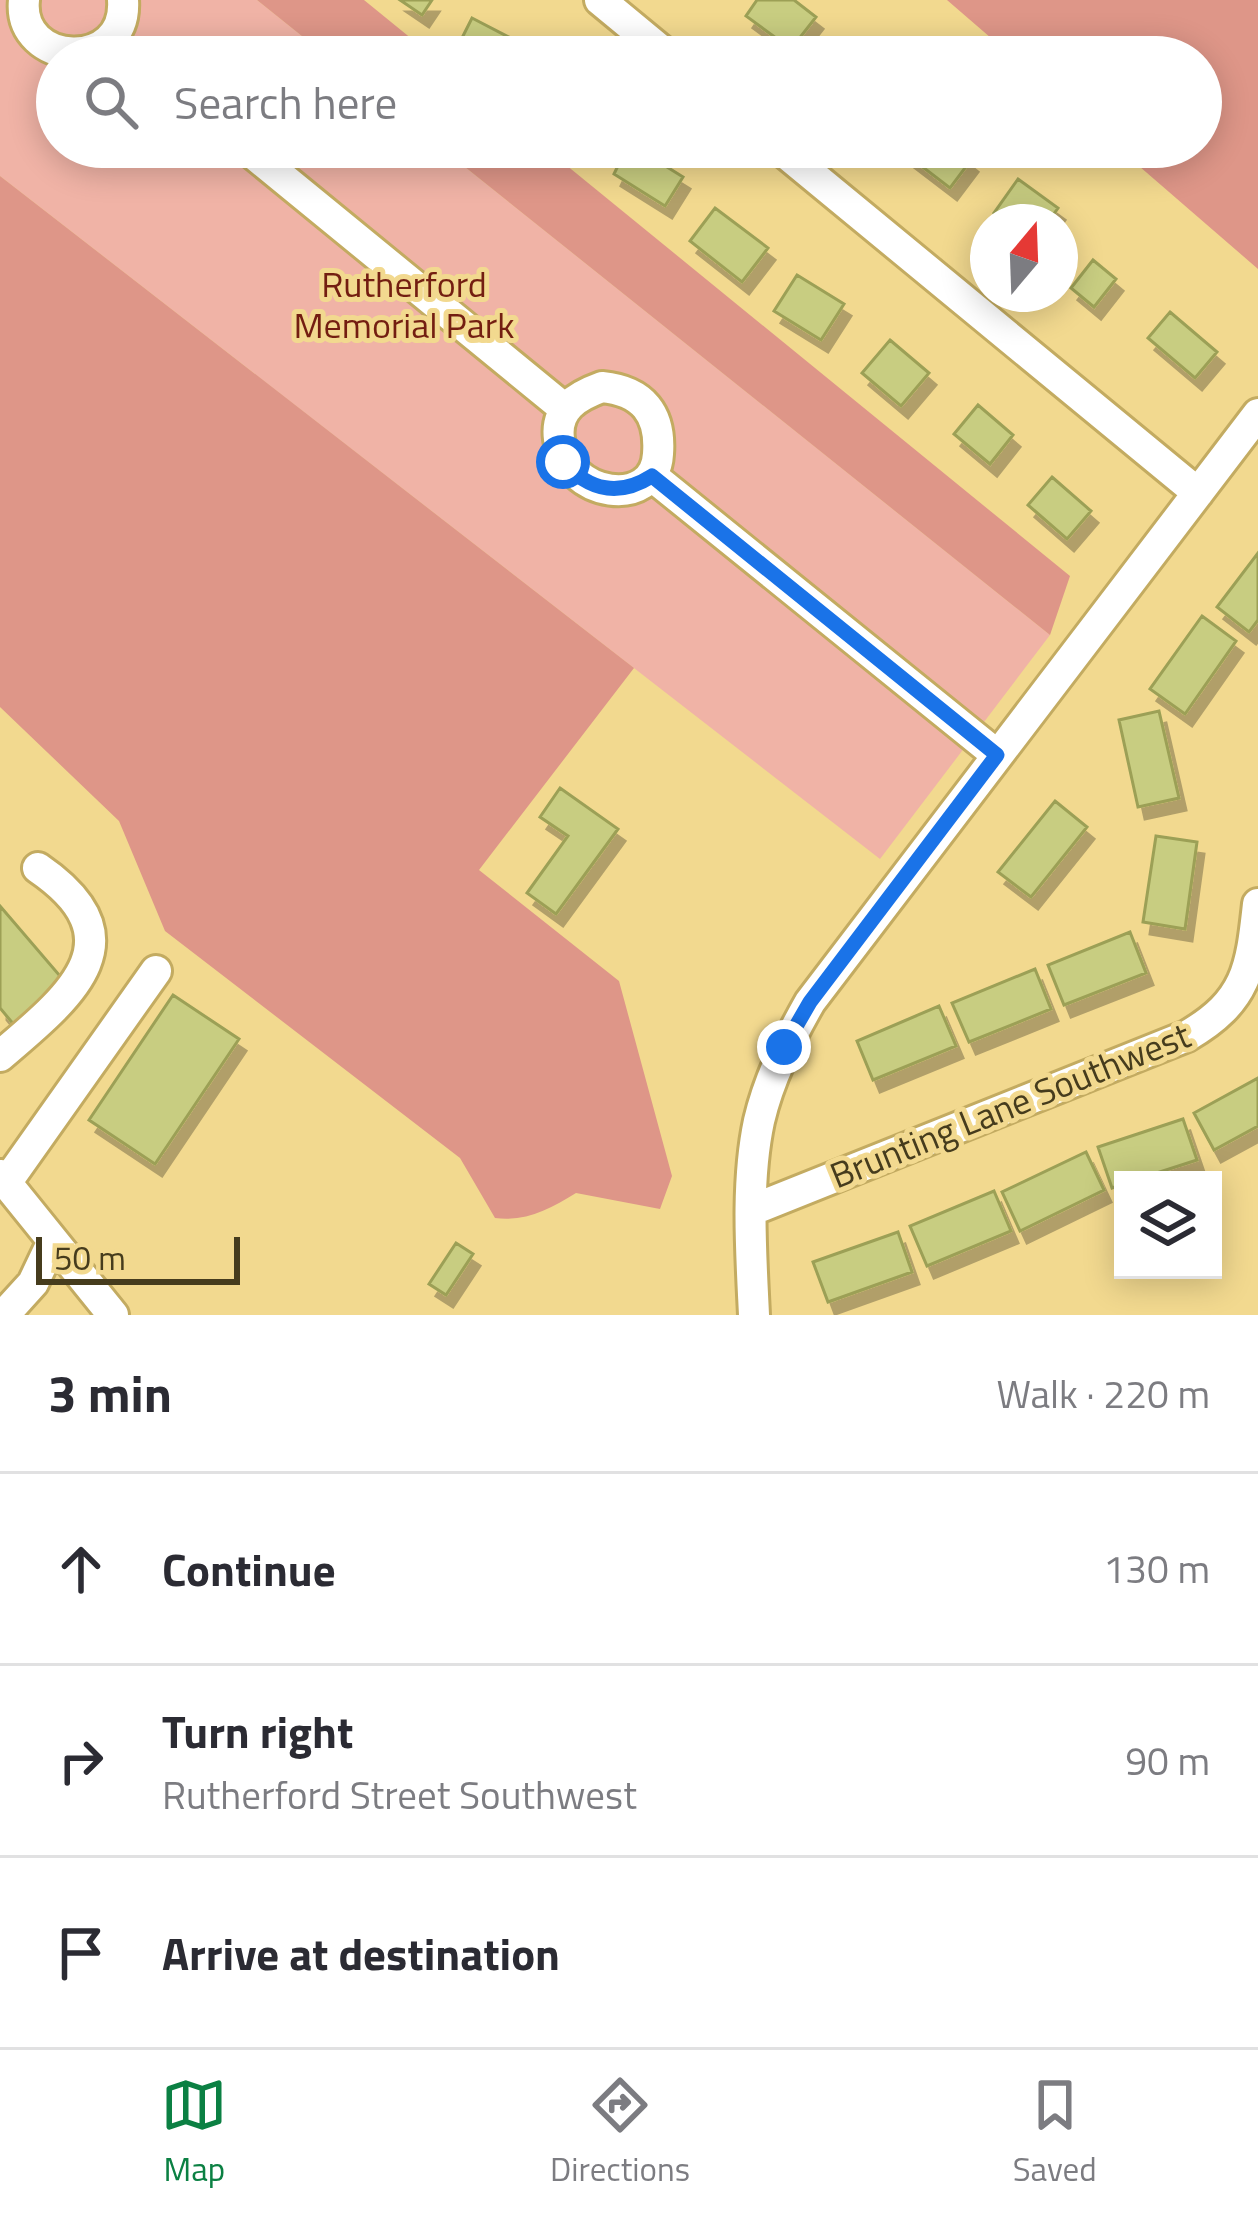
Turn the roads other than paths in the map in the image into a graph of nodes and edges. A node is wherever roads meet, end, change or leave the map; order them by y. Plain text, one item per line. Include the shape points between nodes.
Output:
1 (24, 0) edge
2 (123, 0) edge
3 (600, 0) edge
4 (123, 36) edge
5 (644, 36) edge
6 (36, 37) edge
7 (271, 168) edge
8 (803, 168) edge
9 (565, 410) junction
10 (1258, 414) edge
11 (652, 476) junction
12 (1198, 493) junction
13 (997, 755) junction
14 (38, 868) dead end
15 (1258, 904) edge
16 (156, 971) dead end
17 (0, 1056) edge
18 (3, 1179) edge
19 (752, 1210) junction
20 (53, 1241) junction
21 (4, 1315) edge
22 (113, 1315) edge
23 (754, 1315) edge

1 - 6 street
2 - 4 street
3 - 5 street
7 - 9 street
8 - 12 street
9 - 11 street via 560,448 576,476 622,490
9 - 11 street via 602,387 646,403 658,421
10 - 12 street
11 - 13 street
12 - 13 street
13 - 19 street via 784,1047 760,1118
14 - 17 street via 67,888 92,938 80,979
15 - 19 street, Brunting Lane Southwest via 1246,976 1211,1022
16 - 18 street
18 - 20 street
19 - 23 street
20 - 21 street via 33,1283
20 - 22 street

